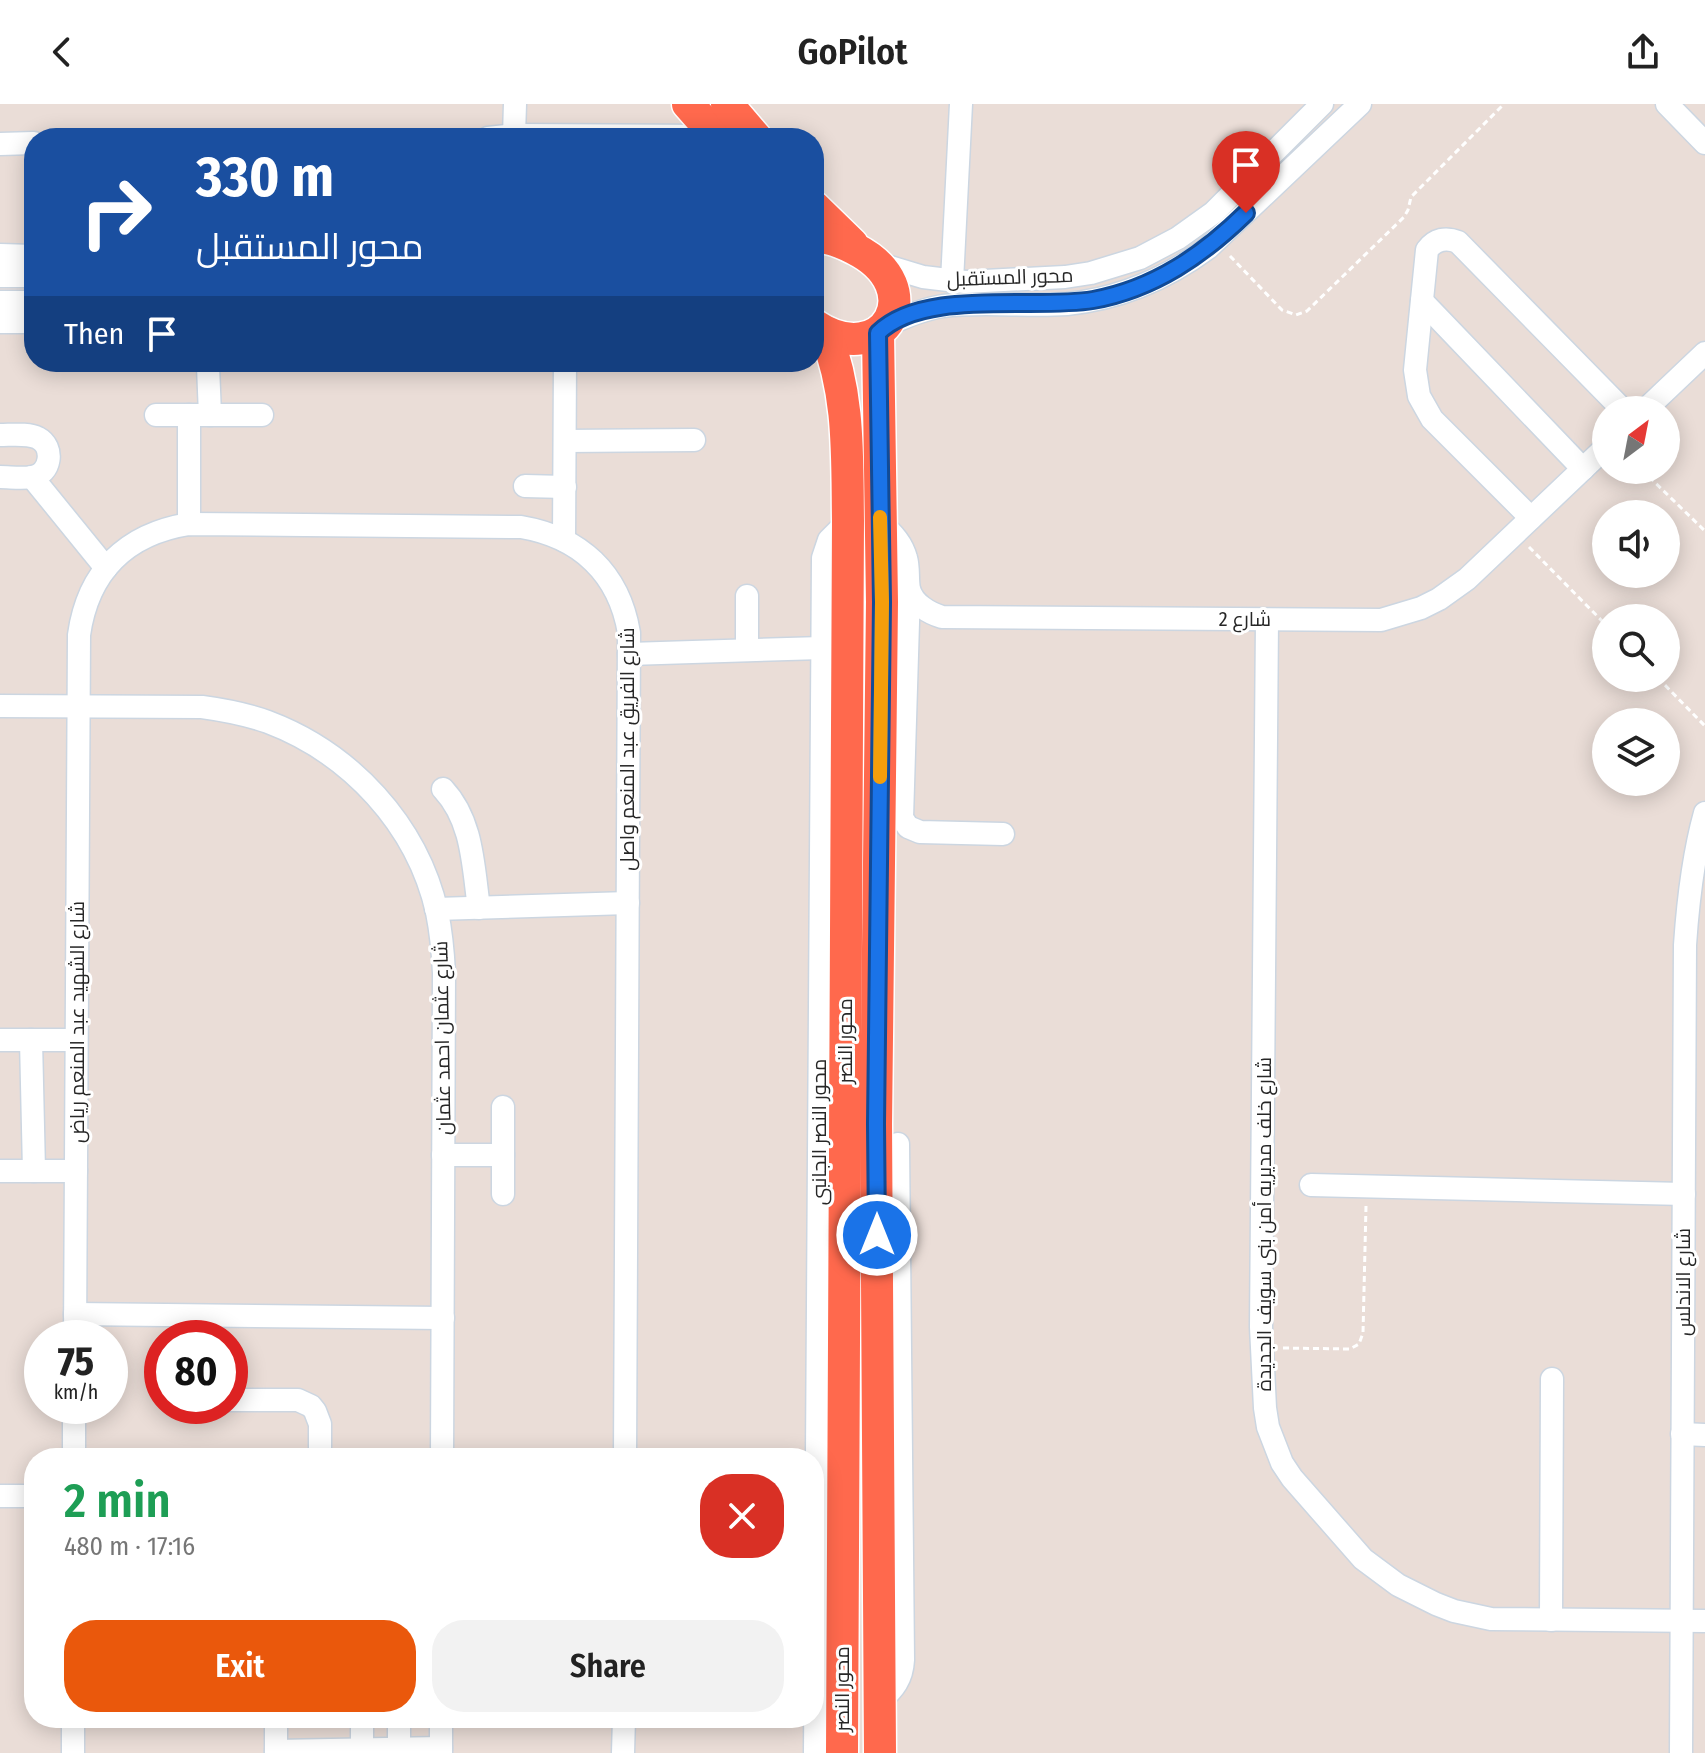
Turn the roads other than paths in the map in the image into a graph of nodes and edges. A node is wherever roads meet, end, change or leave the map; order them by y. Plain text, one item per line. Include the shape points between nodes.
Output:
1 (515, 104) edge
2 (688, 104) edge
3 (961, 104) edge
4 (1322, 104) edge
5 (1667, 104) edge
6 (1350, 107) edge
7 (733, 123) edge
8 (514, 128) edge
9 (642, 128) edge
10 (24, 143) edge
11 (1705, 143) edge
12 (0, 144) edge
13 (824, 216) edge
14 (824, 238) edge
15 (0, 255) edge
16 (24, 256) edge
17 (868, 257) junction
18 (0, 276) edge
19 (24, 276) edge
20 (952, 281) junction
21 (1422, 301) junction
22 (0, 302) edge
23 (24, 302) edge
24 (0, 322) edge
25 (24, 322) edge
26 (882, 329) junction
27 (824, 331) edge
28 (824, 337) edge
29 (1705, 353) edge
30 (206, 372) edge
31 (565, 372) edge
32 (843, 393) junction
33 (879, 393) junction
34 (1609, 396) edge
35 (1660, 396) edge
36 (156, 415) dead end
37 (200, 415) junction
38 (262, 415) dead end
39 (0, 435) edge
40 (694, 440) dead end
41 (565, 441) junction
42 (1592, 460) edge
43 (1583, 469) junction
44 (0, 477) edge
45 (32, 477) junction
46 (525, 486) dead end
47 (565, 487) junction
48 (848, 521) junction
49 (880, 523) junction
50 (189, 524) junction
51 (1523, 526) junction
52 (564, 540) junction
53 (106, 568) junction
54 (909, 590) junction
55 (747, 596) dead end
56 (1267, 620) junction
57 (822, 648) junction
58 (747, 650) junction
59 (629, 654) junction
60 (0, 706) edge
61 (78, 706) junction
62 (443, 789) dead end
63 (1705, 813) edge
64 (1003, 834) dead end
65 (628, 903) junction
66 (479, 908) junction
67 (436, 909) junction
68 (0, 1040) edge
69 (31, 1040) junction
70 (76, 1040) junction
71 (503, 1107) dead end
72 (844, 1123) junction
73 (887, 1134) junction
74 (443, 1155) junction
75 (503, 1155) junction
76 (0, 1171) edge
77 (34, 1171) junction
78 (76, 1171) junction
79 (1311, 1185) dead end
80 (503, 1194) dead end
81 (1684, 1194) junction
82 (75, 1314) junction
83 (443, 1318) junction
84 (75, 1320) edge
85 (1552, 1379) dead end
86 (248, 1400) edge
87 (74, 1424) edge
88 (1682, 1434) junction
89 (1705, 1435) edge
90 (74, 1448) edge
91 (320, 1448) edge
92 (442, 1448) edge
93 (625, 1448) edge
94 (817, 1448) edge
95 (0, 1496) edge
96 (24, 1496) edge
97 (1551, 1620) junction
98 (1681, 1621) junction
99 (1705, 1621) edge
100 (73, 1728) edge
101 (276, 1728) edge
102 (362, 1728) edge
103 (399, 1728) edge
104 (441, 1728) edge
105 (624, 1728) edge
106 (815, 1728) edge
107 (399, 1748) junction
108 (362, 1749) junction
109 (441, 1750) edge
110 (276, 1752) edge
111 (73, 1753) edge
112 (623, 1753) edge
113 (815, 1753) edge
114 (842, 1753) edge
115 (880, 1753) edge
116 (1681, 1753) edge

1 - 8 street
2 - 7 highway
3 - 20 street
4 - 20 street, محور المستقبل via 1213,213 1159,249 1065,277
5 - 11 street
6 - 26 street, محور المستقبل via 1216,241 1170,273 1123,293 1066,304 942,306
7 - 9 street
10 - 12 street
13 - 17 highway
14 - 17 highway
15 - 16 street
17 - 20 street, محور المستقبل via 923,277
17 - 26 highway, محور النصر via 887,273 894,294
18 - 19 street
21 - 34 street via 1427,250 1437,240 1458,242
21 - 43 street
21 - 51 street via 1415,370 1425,408
22 - 23 street
24 - 25 street
26 - 27 highway via 857,339
26 - 33 highway, محور النصر
28 - 32 highway, محور النصر
29 - 35 street
30 - 37 street
31 - 41 street
32 - 33 highway
32 - 48 highway, محور النصر
33 - 49 highway, محور النصر
36 - 37 street
37 - 38 street
37 - 50 street
39 - 45 street via 43,442 48,463
40 - 41 street
41 - 47 street
42 - 43 street, شارع 2
43 - 51 street, شارع 2
44 - 45 street
45 - 53 street
46 - 47 street
47 - 52 street
48 - 57 street, محور النصر الجانبى via 824,552
48 - 72 highway, محور النصر
49 - 54 street via 904,550
49 - 73 highway, محور النصر
50 - 52 street, شارع الفريق عبد المنعم واصل via 521,527
50 - 53 street, شارع الفريق عبد المنعم واصل via 143,538
51 - 56 street, شارع 2 via 1467,579 1421,608 1381,620
52 - 59 street, شارع الفريق عبد المنعم واصل via 589,556 616,591 626,618
53 - 61 street, شارع الفريق عبد المنعم واصل via 82,617
54 - 56 street, شارع 2 via 926,610 942,617
54 - 64 street via 902,818 920,832
55 - 58 street
56 - 97 street, شارع خلف مديريه أمن بنى سويف الجديدة via 1261,1327 1265,1408 1274,1446 1292,1478 1363,1559 1398,1585 1454,1611 1491,1619
57 - 58 street
57 - 94 street, محور النصر الجانبى
58 - 59 street
59 - 65 street, شارع الفريق عبد المنعم واصل
60 - 61 street, شارع عثمان احمد عثمان
61 - 67 street, شارع عثمان احمد عثمان via 202,707 266,721 306,740 351,771 396,820 422,868
61 - 70 street, شارع الشهيد عبد المنعم رياض
62 - 66 street via 466,824
63 - 81 street, شارع الاندلس via 1685,945
65 - 66 street
65 - 93 street, شارع الفريق عبد المنعم واصل
66 - 67 street
67 - 74 street, شارع عثمان احمد عثمان via 444,973
68 - 69 street
69 - 70 street
69 - 77 street
70 - 78 street, شارع الشهيد عبد المنعم رياض
71 - 75 street
72 - 73 highway
72 - 114 highway, محور النصر
73 - 115 highway, محور النصر
74 - 75 street
74 - 83 street, شارع عثمان احمد عثمان
75 - 80 street
76 - 77 street
77 - 78 street
78 - 82 street, شارع الشهيد عبد المنعم رياض
79 - 81 street
81 - 88 street, شارع الاندلس
82 - 83 street
82 - 84 street, شارع الشهيد عبد المنعم رياض
83 - 92 street, شارع عثمان احمد عثمان
85 - 97 street
86 - 91 street via 298,1400 311,1406 320,1424
87 - 90 street
88 - 89 street
88 - 98 street, شارع الاندلس
95 - 96 street
97 - 98 street, شارع خلف مديريه أمن بنى سويف الجديدة
98 - 99 street, شارع خلف مديريه أمن بنى سويف الجديدة
98 - 116 street, شارع الاندلس
100 - 111 street
101 - 110 street
102 - 108 street
103 - 107 street
104 - 109 street
105 - 112 street
106 - 113 street, محور النصر الجانبى
107 - 108 street
107 - 109 street
108 - 110 street

